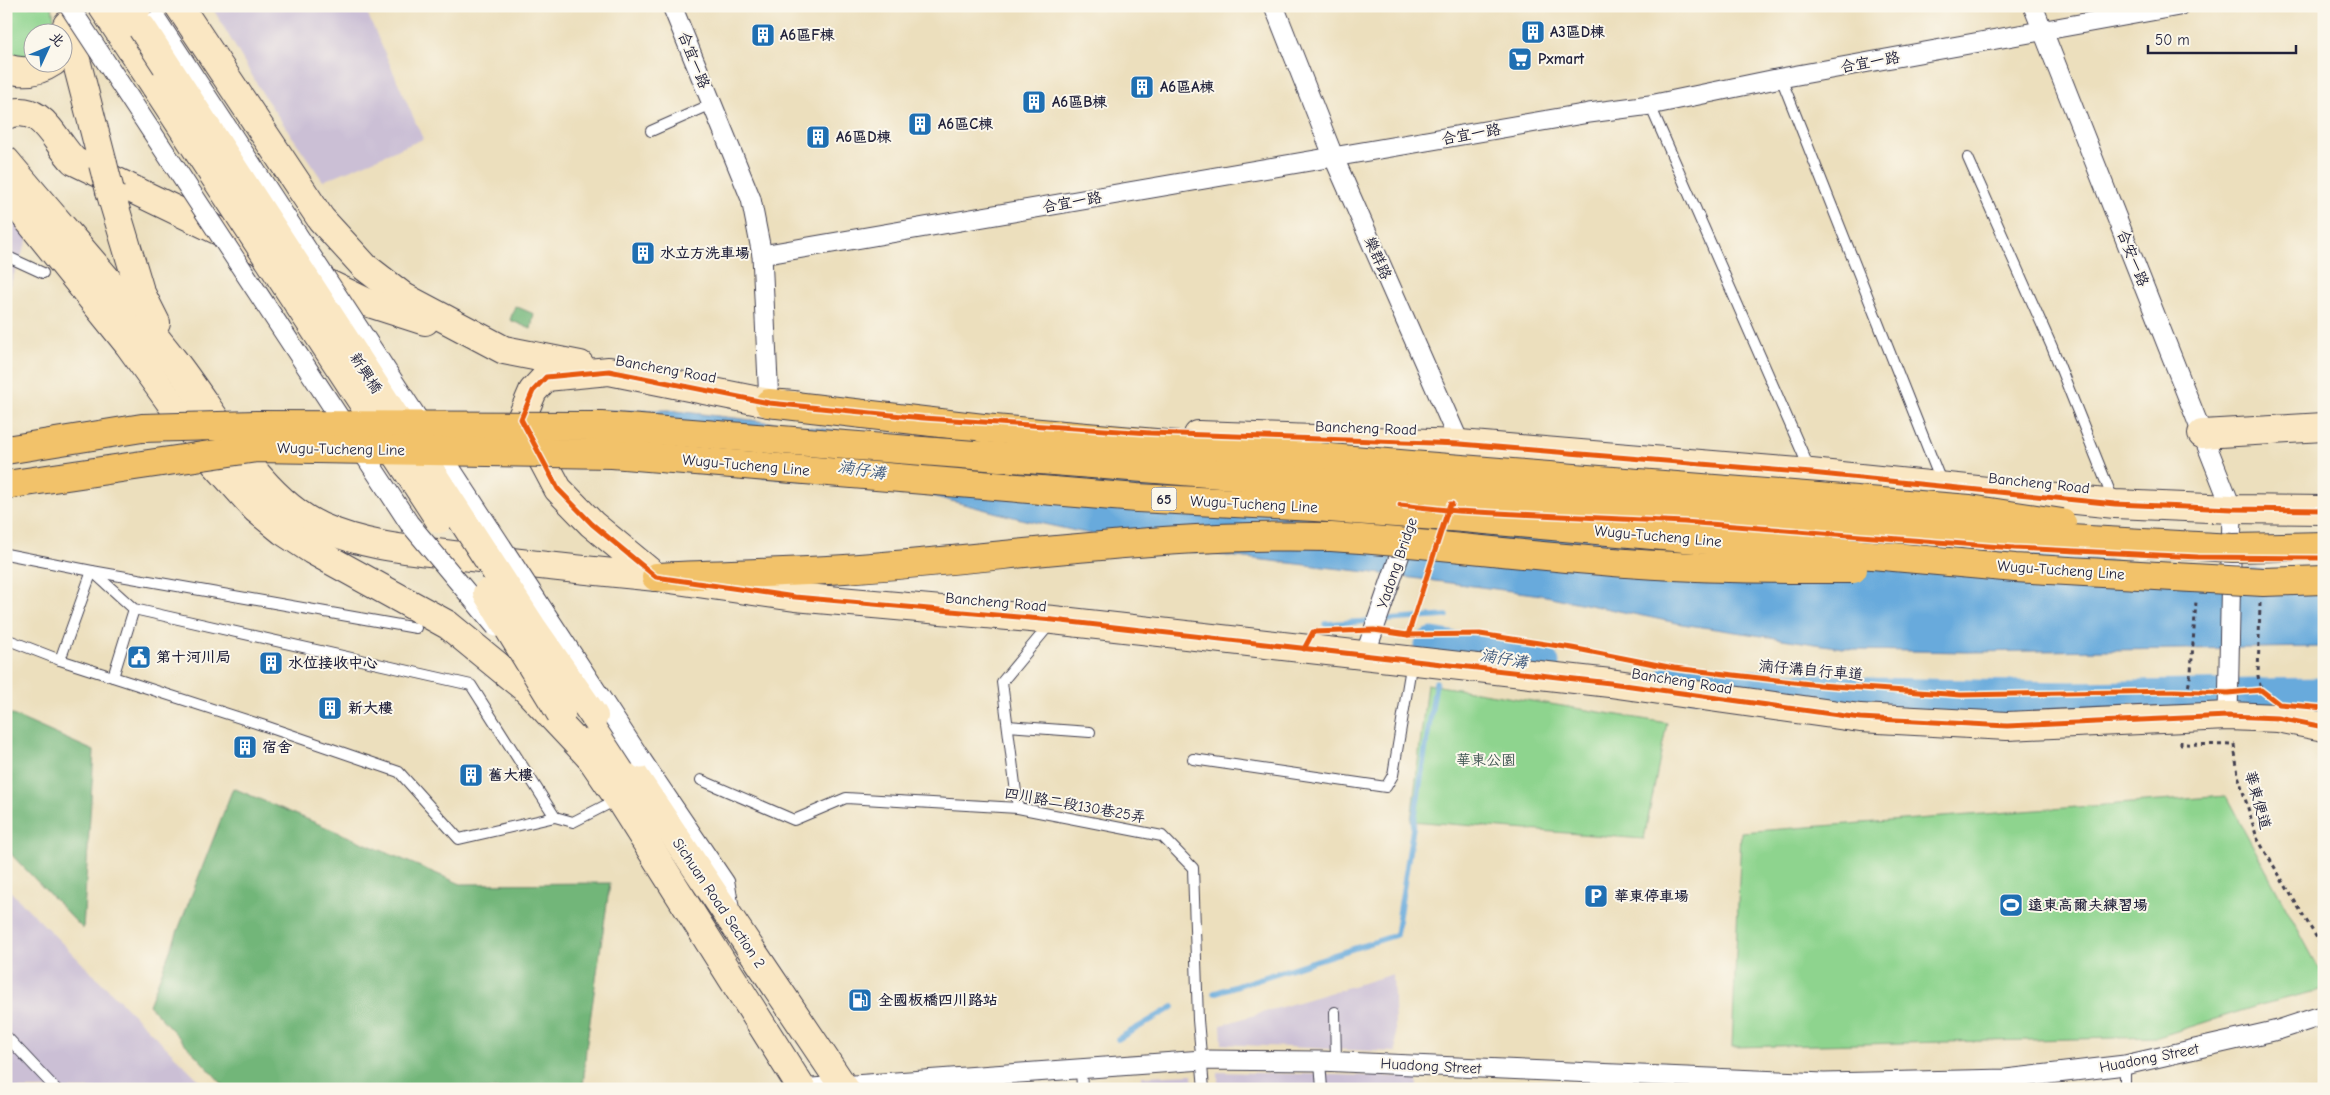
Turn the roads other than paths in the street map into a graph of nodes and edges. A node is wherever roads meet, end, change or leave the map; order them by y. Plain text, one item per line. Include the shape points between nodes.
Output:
1 (102, 6) edge
2 (672, 6) edge
3 (1274, 6) edge
4 (2033, 6) edge
5 (2179, 6) edge
6 (151, 13) edge
7 (65, 21) edge
8 (2043, 31) junction
9 (6, 68) edge
10 (22, 72) edge
11 (1781, 78) junction
12 (712, 104) junction
13 (1650, 105) junction
14 (6, 115) edge
15 (651, 131) dead end
16 (1334, 158) junction
17 (1968, 158) dead end
18 (6, 161) edge
19 (6, 192) edge
20 (762, 255) junction
21 (6, 256) edge
22 (43, 272) dead end
23 (504, 350) junction
24 (175, 362) junction
25 (609, 371) junction
26 (770, 403) junction
27 (2324, 427) edge
28 (2202, 434) junction
29 (1460, 444) junction
30 (6, 450) edge
31 (1811, 473) junction
32 (6, 485) edge
33 (1943, 486) junction
34 (2115, 504) junction
35 (2232, 509) junction
36 (2324, 510) edge
37 (2232, 543) junction
38 (2324, 546) edge
39 (6, 554) edge
40 (2015, 568) junction
41 (92, 571) junction
42 (656, 577) junction
43 (2324, 580) edge
44 (134, 609) junction
45 (1053, 620) junction
46 (416, 628) dead end
47 (6, 639) edge
48 (1365, 656) junction
49 (60, 660) junction
50 (1412, 660) junction
51 (113, 677) junction
52 (541, 680) junction
53 (2228, 697) junction
54 (561, 714) joint
55 (594, 716) joint
56 (1008, 726) junction
57 (2324, 727) edge
58 (1090, 732) dead end
59 (590, 756) junction
60 (1193, 759) dead end
61 (701, 780) dead end
62 (638, 782) junction
63 (1018, 808) junction
64 (555, 817) junction
65 (1335, 1012) dead end
66 (2324, 1015) edge
67 (6, 1036) edge
68 (1203, 1060) junction
69 (1328, 1062) junction
70 (2125, 1064) junction
71 (1080, 1068) junction
72 (1723, 1084) edge
73 (844, 1087) edge
74 (56, 1089) edge
75 (800, 1089) edge
76 (1082, 1089) edge
77 (1204, 1089) edge
78 (1322, 1089) edge
79 (2125, 1089) edge

1 - 52 main road, 新興橋, bridge via 500,612
2 - 12 street, 合宜一路
3 - 16 street, 樂群路
4 - 8 street, 合安一路
5 - 8 street, 合宜一路
6 - 23 main road via 321,219 365,267 404,297
6 - 55 main road, 新興橋, bridge via 532,627
6 - 62 street, bridge
7 - 24 main road, bridge via 140,291
7 - 52 street, bridge via 409,523
8 - 11 street, 合宜一路
8 - 28 street, 合安一路
9 - 10 main road
11 - 13 street, 合宜一路
11 - 33 lane
12 - 15 lane
12 - 20 street, 合宜一路 via 751,199
13 - 16 street, 合宜一路
13 - 31 lane
14 - 23 main road via 17,111 34,114 74,161 366,302
16 - 20 street, 合宜一路
16 - 29 street, 樂群路
17 - 34 lane via 2052,347
18 - 24 main road
19 - 59 main road via 130,345 212,460 256,509 312,550 448,625 526,689
20 - 26 street, 合宜一路
21 - 22 lane
23 - 25 main road
24 - 42 main road via 252,468 288,506 320,526 384,547
25 - 26 main road, Bancheng Road
25 - 42 main road, Bancheng Road via 546,377 533,391 521,419 558,489 592,524
26 - 29 main road, Bancheng Road via 923,418 1150,433
26 - 37 highway, bridge via 983,428 1970,509
27 - 28 main road
28 - 35 street, 合安一路
29 - 31 main road, Bancheng Road
29 - 48 street, Yadong Bridge, bridge via 1417,505
30 - 37 highway, Wugu-Tucheng Line / 65, bridge via 142,428 256,425 601,426 2018,536
31 - 33 main road, Bancheng Road
32 - 40 highway, Wugu-Tucheng Line / 65, bridge via 257,448 612,454 1127,497 1463,518
33 - 34 main road, Bancheng Road
34 - 35 main road, Bancheng Road
35 - 36 main road, Bancheng Road
35 - 37 street
37 - 38 highway, Wugu-Tucheng Line / 65, bridge
37 - 53 street, bridge
39 - 41 lane
40 - 42 highway, bridge via 1735,568 1626,563 1425,543 1286,536 1156,540 845,569
40 - 43 highway, Wugu-Tucheng Line / 65, bridge via 2263,582
41 - 44 lane
41 - 46 lane
41 - 49 lane
42 - 45 main road, Bancheng Road via 795,597
44 - 51 lane
44 - 64 lane via 471,685
45 - 48 main road, Bancheng Road
45 - 56 lane via 1002,682
47 - 49 lane
48 - 50 main road, Bancheng Road
49 - 51 lane
50 - 53 main road, Bancheng Road via 1610,683 1860,718 2007,726 2182,718
50 - 60 lane via 1394,775 1386,787
51 - 64 lane via 399,772 459,839
52 - 54 main road, 新興橋, bridge
53 - 57 main road, Bancheng Road via 2278,718
54 - 59 main road, Sichuan Road Section 2
55 - 62 main road, Sichuan Road Section 2
56 - 58 lane
56 - 63 lane
59 - 62 main road, Sichuan Road Section 2
61 - 63 lane, 四川路二段130巷25弄 via 794,820 846,798
62 - 64 lane via 573,822
62 - 73 main road, Sichuan Road Section 2
62 - 75 main road, Sichuan Road Section 2
63 - 68 lane, 四川路二段130巷25弄 via 1162,836 1193,868 1198,1020
65 - 69 lane
66 - 70 street, Huadong Street via 2278,1030
67 - 74 lane
68 - 69 street, Huadong Street
68 - 71 street, Huadong Street
68 - 77 lane, 四川路二段130巷25弄
69 - 72 street, Huadong Street
69 - 78 lane
70 - 72 street, Huadong Street via 2006,1079
70 - 79 lane
71 - 73 street, Huadong Street
71 - 76 lane
73 - 75 street, Huadong Street

